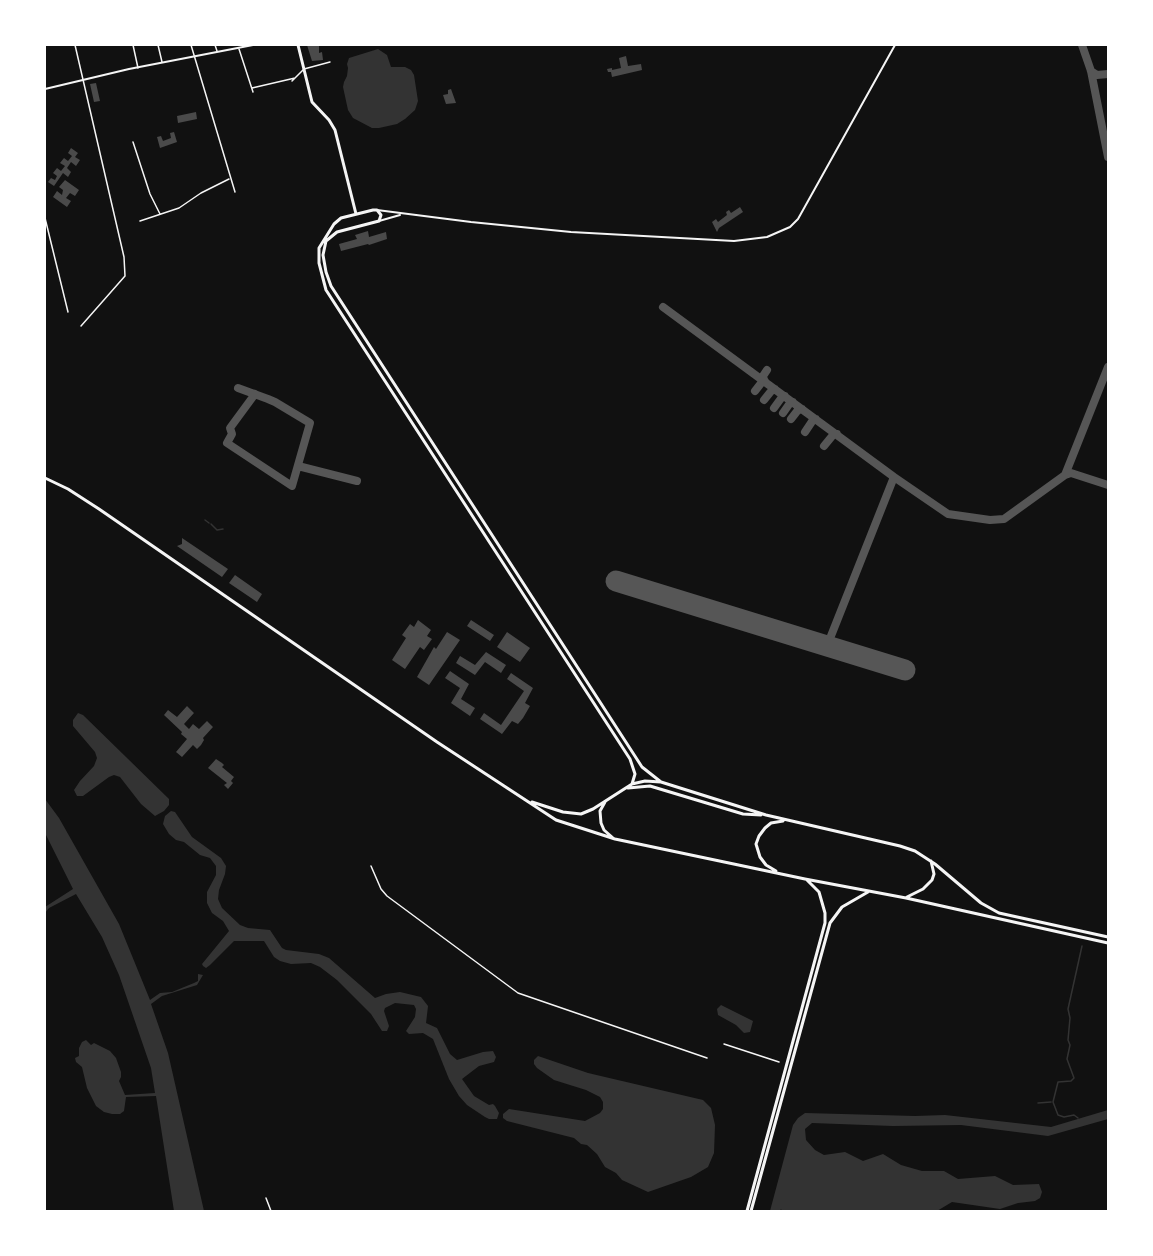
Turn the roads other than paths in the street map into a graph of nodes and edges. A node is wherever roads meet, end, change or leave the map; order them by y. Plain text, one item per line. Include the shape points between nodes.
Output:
1 (75, 45) edge
2 (133, 45) edge
3 (158, 45) edge
4 (191, 45) edge
5 (215, 45) edge
6 (253, 45) edge
7 (298, 45) edge
8 (895, 45) edge
9 (244, 46) edge
10 (239, 48) junction
11 (217, 52) junction
12 (194, 57) junction
13 (330, 62) dead end
14 (162, 63) junction
15 (138, 68) junction
16 (304, 69) junction
17 (295, 78) junction
18 (84, 80) junction
19 (292, 81) dead end
20 (251, 88) junction
21 (45, 89) edge
22 (253, 92) dead end
23 (134, 142) dead end
24 (230, 178) junction
25 (235, 192) dead end
26 (378, 210) junction
27 (356, 214) junction
28 (402, 214) junction
29 (160, 215) junction
30 (45, 218) edge
31 (140, 221) dead end
32 (336, 221) junction
33 (380, 221) junction
34 (342, 231) junction
35 (68, 312) dead end
36 (81, 326) dead end
37 (360, 332) junction
38 (355, 335) junction
39 (420, 424) junction
40 (415, 428) junction
41 (45, 478) edge
42 (483, 520) junction
43 (477, 524) junction
44 (564, 646) junction
45 (558, 649) junction
46 (593, 691) junction
47 (588, 694) junction
48 (620, 734) junction
49 (615, 737) junction
50 (661, 782) junction
51 (632, 784) junction
52 (626, 789) junction
53 (528, 801) junction
54 (606, 801) junction
55 (766, 815) junction
56 (790, 821) junction
57 (615, 839) junction
58 (930, 860) junction
59 (371, 866) dead end
60 (781, 874) junction
61 (805, 879) junction
62 (872, 891) junction
63 (906, 898) junction
64 (1108, 937) edge
65 (1108, 943) edge
66 (724, 1044) dead end
67 (707, 1058) dead end
68 (779, 1062) dead end
69 (266, 1198) dead end
70 (271, 1211) edge
71 (749, 1211) edge

1 - 18 street
2 - 15 street
3 - 14 street
4 - 12 street
5 - 11 street
6 - 9 main road
7 - 16 main road
8 - 28 main road via 798,219 790,227 766,237 734,241 572,232
9 - 10 main road
10 - 11 main road
10 - 20 street
11 - 12 main road
12 - 14 main road
12 - 24 street
13 - 16 street
14 - 15 main road
15 - 18 main road
16 - 17 street
16 - 27 main road via 312,102 335,130
17 - 19 street
17 - 20 street
18 - 21 main road
18 - 36 street via 124,257 124,276
20 - 22 street
23 - 29 street
24 - 25 street
24 - 29 street
26 - 27 main road
26 - 28 main road
26 - 33 main road
27 - 32 main road
28 - 33 main road
29 - 31 street
30 - 35 street
32 - 34 main road via 336,228
32 - 38 main road via 320,244 319,263 326,290
33 - 34 main road
34 - 37 main road via 326,241 323,261 331,286
37 - 38 main road
37 - 39 main road
38 - 40 main road
39 - 40 main road
39 - 42 main road
40 - 43 main road
41 - 53 main road via 99,509
42 - 43 main road
42 - 44 main road
43 - 45 main road
44 - 45 main road
44 - 46 main road
45 - 47 main road
46 - 47 main road
46 - 48 main road
47 - 49 main road
48 - 49 main road
48 - 50 main road via 646,772
49 - 51 main road via 634,770
50 - 51 main road
50 - 55 main road
51 - 52 main road
52 - 54 main road
52 - 55 main road via 650,786 743,814
53 - 54 main road via 574,814 588,812
53 - 57 main road via 562,823
54 - 57 main road via 600,811 601,823
55 - 56 main road
56 - 58 main road via 900,846
56 - 60 main road via 771,823 756,844 759,857
57 - 60 main road
58 - 63 main road via 932,880
58 - 64 main road via 981,903 999,913
59 - 67 street via 387,896 518,993
60 - 61 main road
61 - 62 main road
61 - 71 main road via 819,892 825,923
62 - 63 main road
62 - 71 main road via 842,907 827,932
63 - 65 main road
66 - 68 street
69 - 70 street

